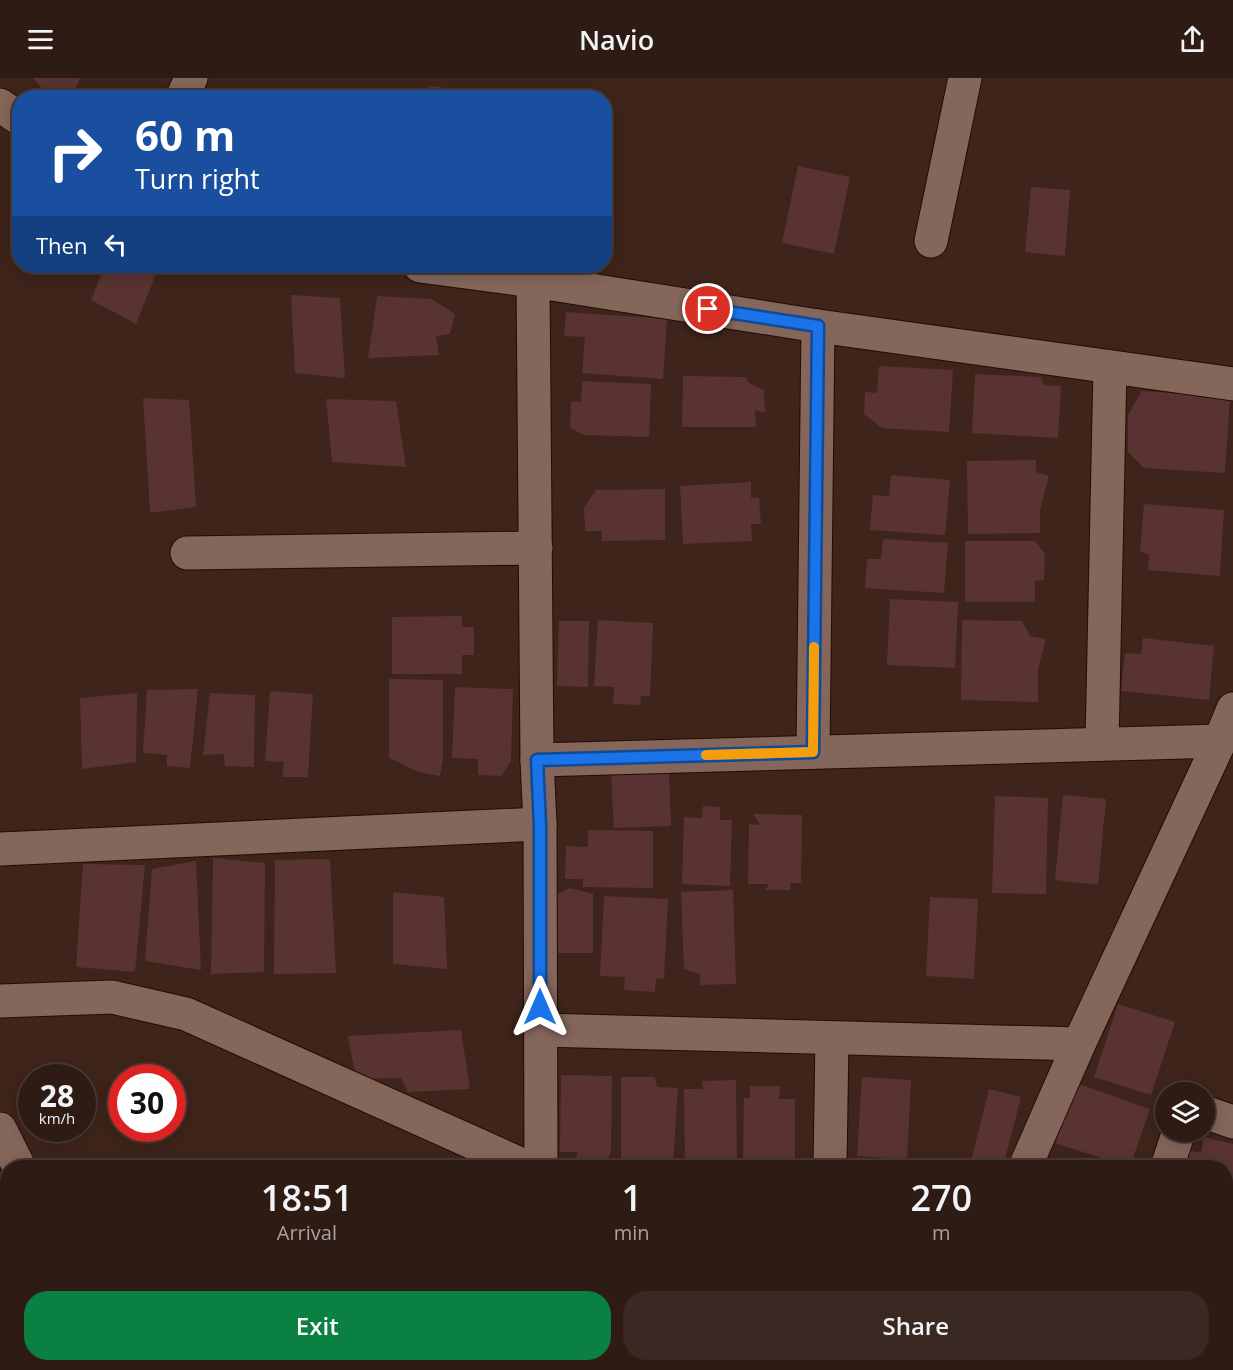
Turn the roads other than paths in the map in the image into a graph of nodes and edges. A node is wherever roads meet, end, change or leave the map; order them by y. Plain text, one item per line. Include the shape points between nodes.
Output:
1 (965, 78) edge
2 (931, 241) dead end
3 (473, 273) edge
4 (533, 281) junction
5 (818, 326) junction
6 (1110, 367) junction
7 (1233, 384) edge
8 (536, 548) junction
9 (187, 553) dead end
10 (1233, 709) edge
11 (1220, 741) junction
12 (1102, 744) junction
13 (813, 752) junction
14 (537, 760) junction
15 (540, 825) junction
16 (0, 849) edge
17 (0, 1001) edge
18 (541, 1030) junction
19 (832, 1038) junction
20 (1079, 1044) junction
21 (1215, 1116) edge
22 (1233, 1122) edge
23 (0, 1129) edge
24 (1175, 1142) edge
25 (16, 1160) edge
26 (511, 1160) edge
27 (541, 1160) edge
28 (830, 1160) edge
29 (1028, 1160) edge
30 (1169, 1160) edge

1 - 2 street
3 - 4 street
4 - 5 street
4 - 8 street
5 - 6 street
5 - 13 street
6 - 7 street
6 - 12 street
8 - 9 street
8 - 14 street
10 - 11 street
11 - 12 street
11 - 20 street
12 - 13 street
13 - 14 street
14 - 15 street
15 - 16 street
15 - 18 street
17 - 26 street via 112,997 186,1014
18 - 19 street
18 - 27 street
19 - 20 street
19 - 28 street
20 - 29 street
21 - 22 street
23 - 25 street
24 - 30 street

